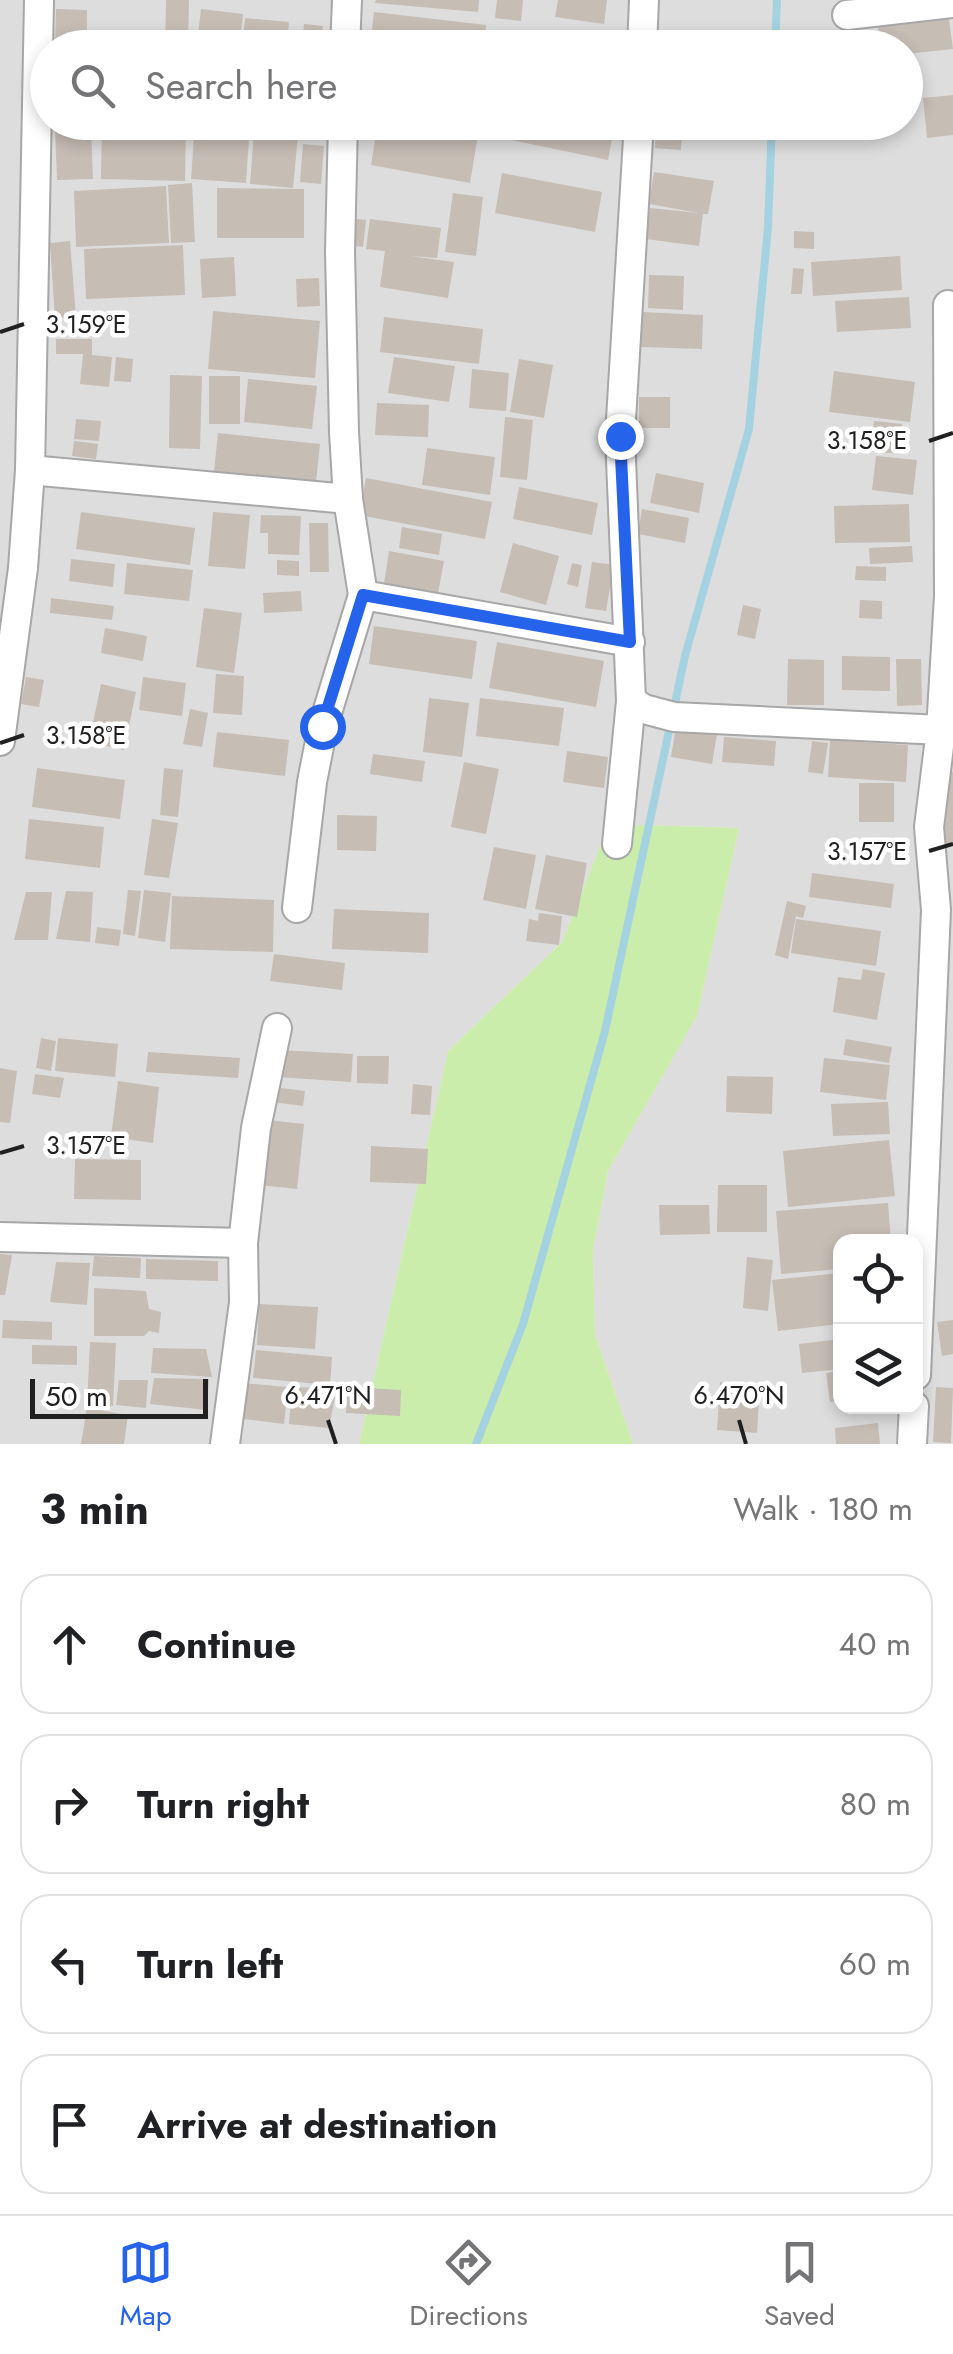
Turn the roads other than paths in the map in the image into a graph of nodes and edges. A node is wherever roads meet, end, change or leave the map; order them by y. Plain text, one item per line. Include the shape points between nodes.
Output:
1 (40, 0) edge
2 (346, 0) edge
3 (644, 0) edge
4 (953, 3) edge
5 (846, 14) dead end
6 (39, 30) edge
7 (346, 30) edge
8 (643, 30) edge
9 (37, 140) edge
10 (343, 140) edge
11 (638, 140) edge
12 (948, 305) dead end
13 (30, 470) junction
14 (348, 500) junction
15 (363, 595) junction
16 (630, 642) junction
17 (638, 705) junction
18 (947, 730) edge
19 (0, 741) edge
20 (617, 844) dead end
21 (297, 908) dead end
22 (277, 1028) dead end
23 (0, 1237) edge
24 (243, 1243) junction
25 (918, 1324) edge
26 (914, 1414) edge
27 (225, 1444) edge
28 (912, 1444) edge

1 - 6 street
2 - 7 street
3 - 8 street
4 - 5 street
9 - 13 street
10 - 14 street
11 - 16 street via 620,436
12 - 18 street
13 - 14 street
13 - 19 street
14 - 15 street
15 - 16 street
15 - 21 street via 322,726
16 - 17 street
17 - 18 street via 674,717
17 - 20 street
18 - 25 street via 929,827 936,910
22 - 24 street via 256,1128
23 - 24 street
24 - 27 street via 244,1302
26 - 28 street

